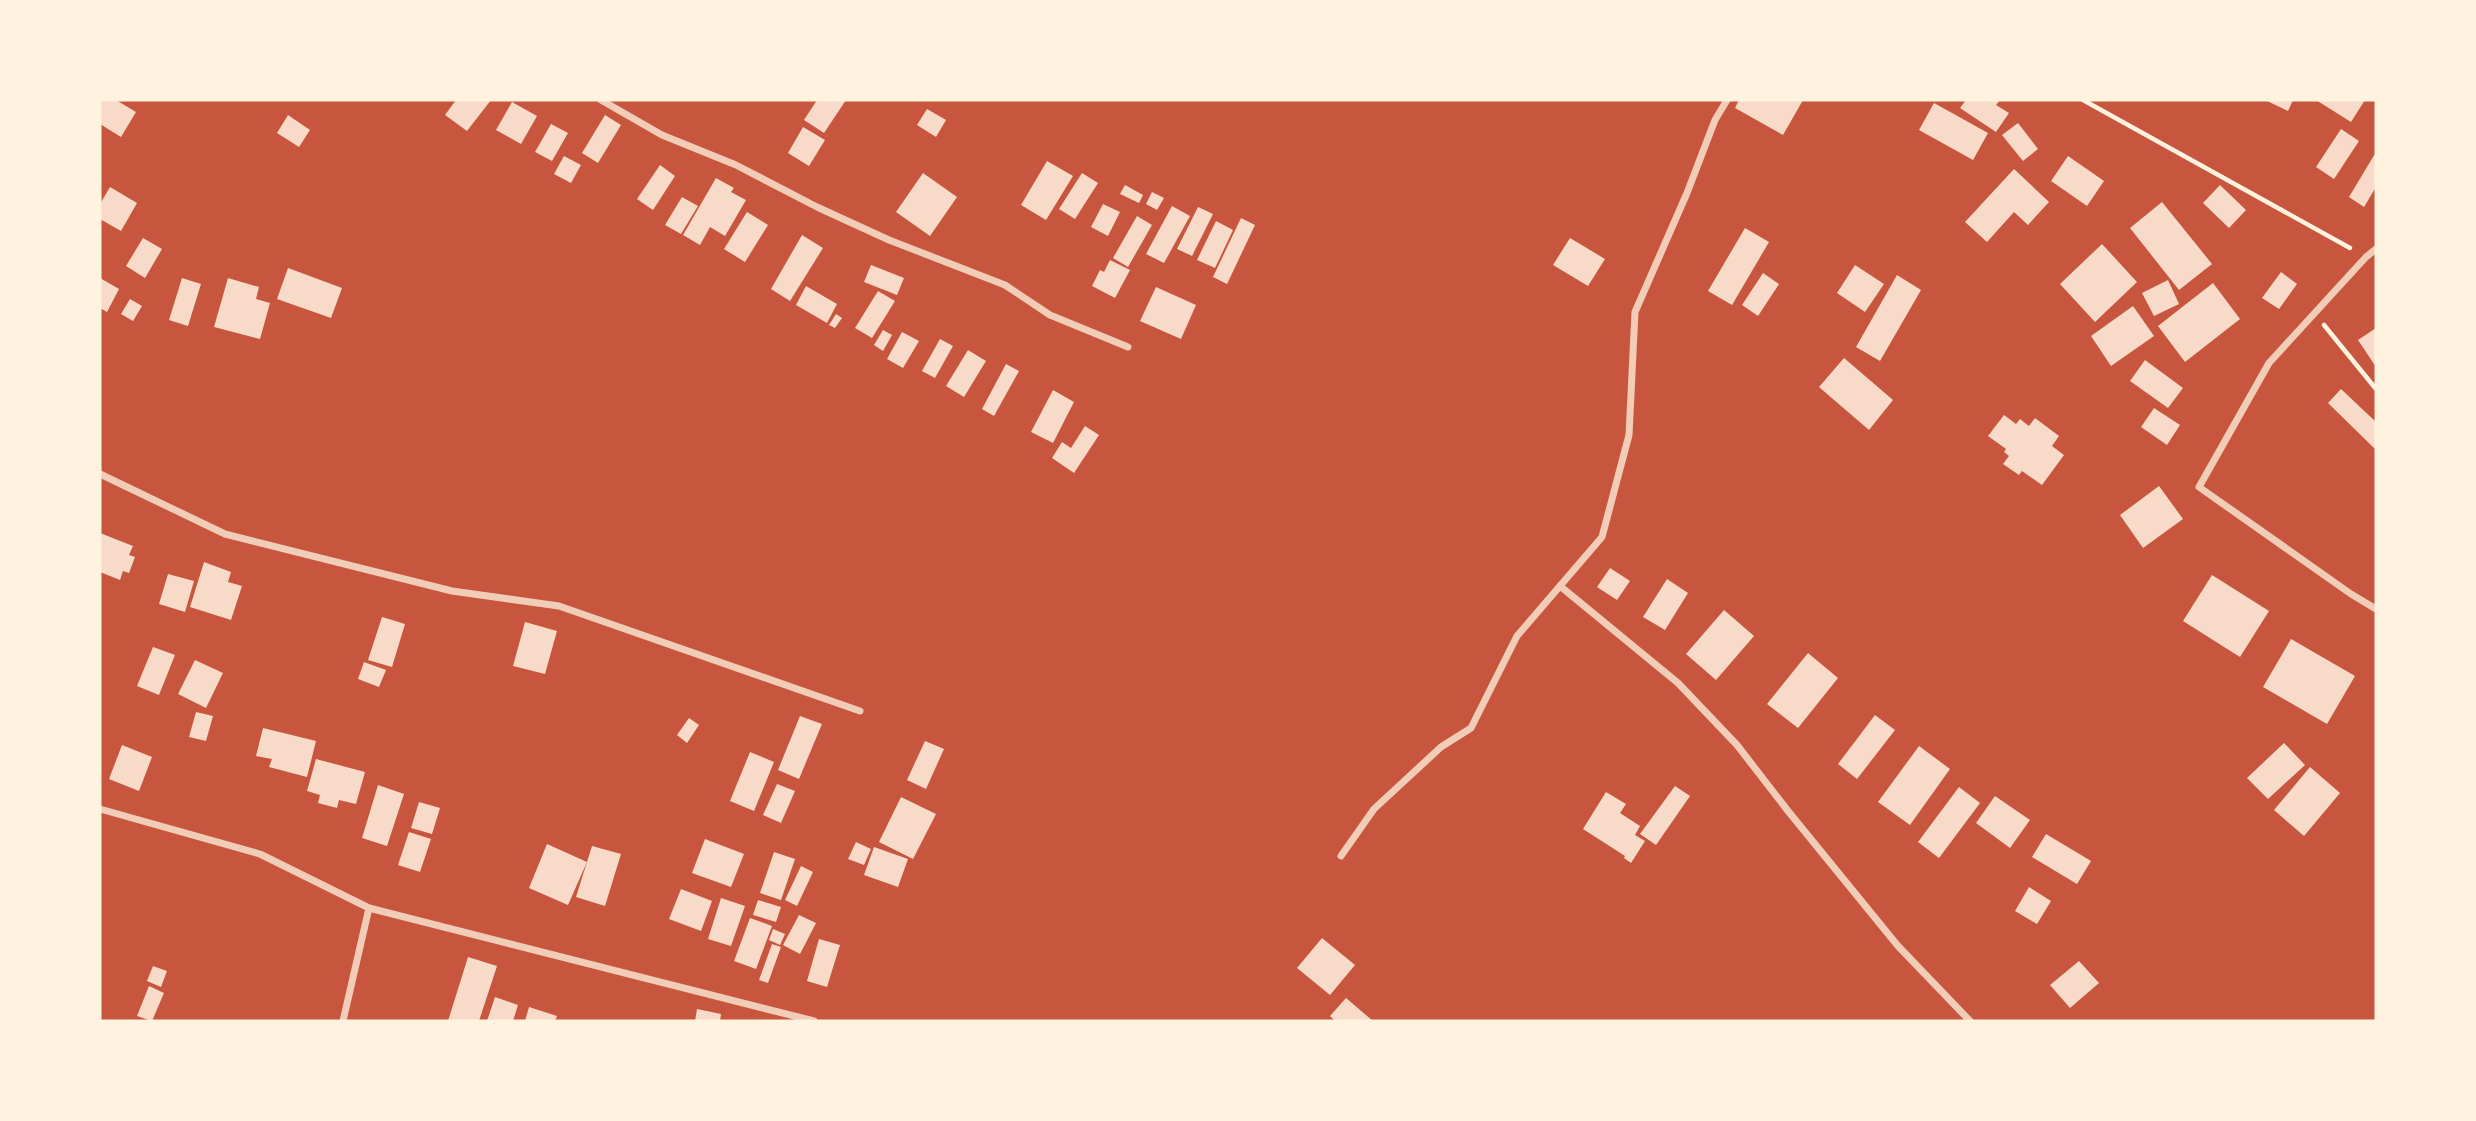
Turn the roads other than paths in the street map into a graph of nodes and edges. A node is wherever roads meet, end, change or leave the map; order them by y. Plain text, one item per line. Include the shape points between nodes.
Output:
1 (601, 100) edge
2 (1727, 100) edge
3 (2376, 249) edge
4 (1128, 347) dead end
5 (100, 474) edge
6 (1560, 586) junction
7 (2376, 609) edge
8 (860, 711) dead end
9 (100, 809) edge
10 (1341, 856) dead end
11 (369, 908) junction
12 (342, 1021) edge
13 (814, 1021) edge
14 (1970, 1021) edge

1 - 4 street via 662,135 736,165 889,240 1005,285 1050,314
2 - 6 street via 1635,312 1629,435 1602,537
3 - 7 street via 2269,363 2199,487
5 - 8 street via 225,534 452,591 559,606
6 - 10 street via 1517,636 1471,728 1441,747 1374,810
6 - 14 street via 1678,683 1737,745 1898,946
9 - 11 street via 260,854
11 - 12 street
11 - 13 street

